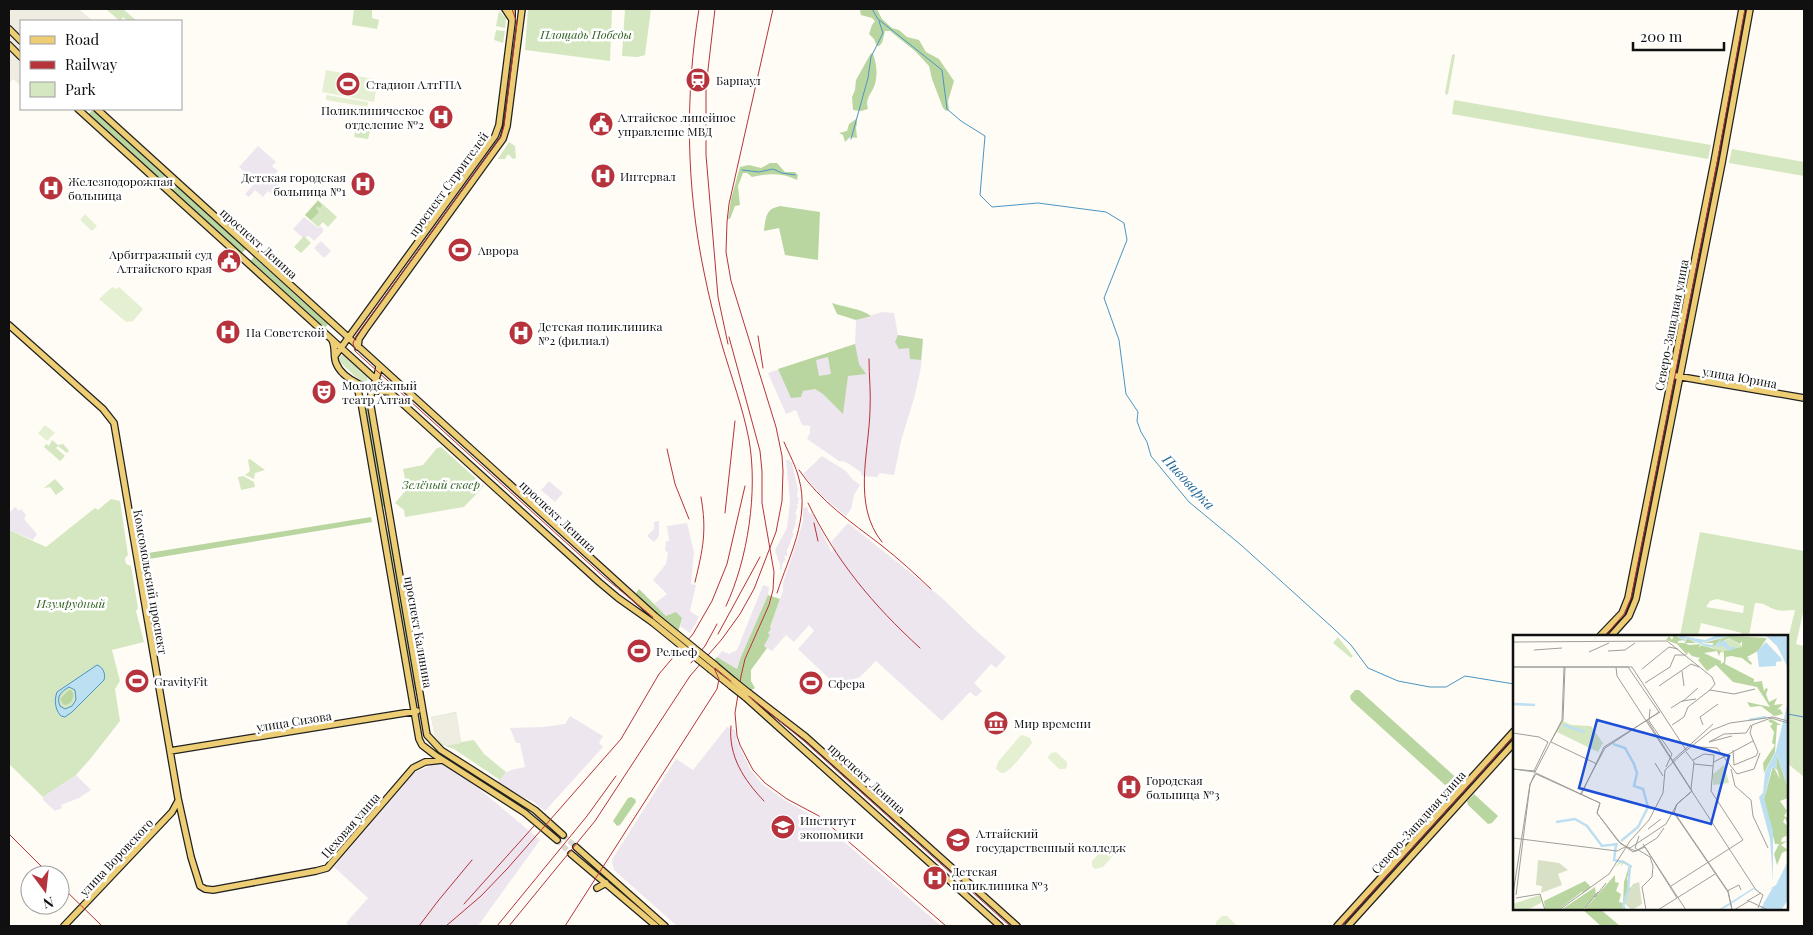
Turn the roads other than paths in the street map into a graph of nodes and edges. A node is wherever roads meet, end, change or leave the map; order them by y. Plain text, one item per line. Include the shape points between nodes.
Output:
1 (509, 9) edge
2 (521, 9) edge
3 (1742, 9) edge
4 (1750, 9) edge
5 (9, 29) edge
6 (20, 40) edge
7 (9, 45) edge
8 (20, 56) edge
9 (79, 110) edge
10 (97, 110) edge
11 (463, 182) junction
12 (470, 187) junction
13 (9, 325) edge
14 (339, 330) junction
15 (331, 338) junction
16 (349, 338) junction
17 (358, 347) junction
18 (342, 348) junction
19 (335, 356) junction
20 (379, 366) junction
21 (1672, 375) junction
22 (1680, 377) junction
23 (376, 380) junction
24 (356, 384) junction
25 (372, 389) junction
26 (388, 392) junction
27 (1804, 398) edge
28 (370, 401) junction
29 (361, 402) junction
30 (654, 619) junction
31 (1601, 635) edge
32 (1612, 635) edge
33 (747, 695) junction
34 (413, 711) junction
35 (422, 711) junction
36 (1513, 732) edge
37 (1513, 744) edge
38 (170, 750) junction
39 (441, 750) junction
40 (824, 752) junction
41 (447, 754) junction
42 (434, 755) junction
43 (442, 760) junction
44 (816, 760) junction
45 (416, 766) junction
46 (178, 798) junction
47 (169, 816) junction
48 (182, 818) junction
49 (563, 835) tunnel mouth
50 (557, 840) tunnel mouth
51 (576, 847) tunnel mouth
52 (571, 854) tunnel mouth
53 (616, 883) junction
54 (604, 884) junction
55 (200, 886) joint
56 (597, 888) dead end
57 (1003, 914) junction
58 (998, 924) edge
59 (64, 926) edge
60 (656, 926) edge
61 (665, 926) edge
62 (1017, 926) edge
63 (1337, 926) edge
64 (1348, 926) edge

1 - 2 main road
1 - 11 main road, проспект Строителей via 512,22 498,131
2 - 12 main road, проспект Строителей via 505,134
3 - 21 main road, Северо-Западная улица
4 - 22 main road, Северо-Западная улица
5 - 6 main road
7 - 8 main road
9 - 15 main road, проспект Ленина
10 - 14 main road, проспект Ленина
11 - 12 main road
11 - 16 main road, проспект Строителей
12 - 17 main road, проспект Строителей via 365,330
13 - 38 main road, Комсомольский проспект via 103,409 114,423
14 - 15 main road
14 - 16 main road, проспект Ленина
15 - 18 main road, проспект Ленина
15 - 19 main road
16 - 17 main road, проспект Ленина
16 - 18 main road, проспект Строителей
17 - 20 main road, проспект Ленина
18 - 19 main road, проспект Строителей
18 - 23 main road, проспект Ленина
19 - 24 main road via 337,366
20 - 23 main road, проспект Калинина
20 - 30 main road, проспект Ленина
21 - 22 main road, улица Юрина
21 - 31 main road, Северо-Западная улица via 1626,603 1622,613
22 - 27 main road, улица Юрина
22 - 32 main road, Северо-Западная улица via 1636,599 1629,616
23 - 25 main road, проспект Калинина
23 - 26 main road, проспект Ленина
24 - 25 main road
24 - 29 main road, проспект Калинина
25 - 26 main road
25 - 28 main road, проспект Калинина
26 - 28 main road via 378,394
26 - 30 main road, проспект Ленина via 599,582 618,598
28 - 29 main road
28 - 35 main road, проспект Калинина
29 - 34 main road, проспект Калинина
30 - 33 main road, проспект Ленина, bridge
33 - 40 main road, проспект Ленина via 791,724
33 - 44 main road, проспект Ленина
34 - 35 main road, улица Сизова
34 - 38 main road, улица Сизова
34 - 42 main road, проспект Калинина via 419,739
35 - 39 main road, проспект Калинина via 427,735
36 - 63 main road, Северо-Западная улица
37 - 64 main road, Северо-Западная улица
38 - 46 main road, Комсомольский проспект
39 - 41 main road, проспект Калинина
39 - 42 main road, Цеховая улица
40 - 44 main road
40 - 57 main road, проспект Ленина
41 - 43 main road
41 - 49 main road, проспект Калинина via 535,810
42 - 43 main road, проспект Калинина
42 - 45 main road, Цеховая улица
43 - 45 main road
43 - 50 main road, проспект Калинина via 525,813
44 - 58 main road, проспект Ленина
45 - 55 main road, Цеховая улица via 327,868 208,890
46 - 47 main road, улица Воровского
46 - 48 main road, Комсомольский проспект
47 - 48 main road
47 - 59 main road, улица Воровского
48 - 55 main road, Комсомольский проспект
51 - 53 main road
52 - 54 main road
53 - 54 main road
53 - 61 main road
54 - 56 main road
54 - 60 main road
57 - 58 main road
57 - 62 main road, проспект Ленина

